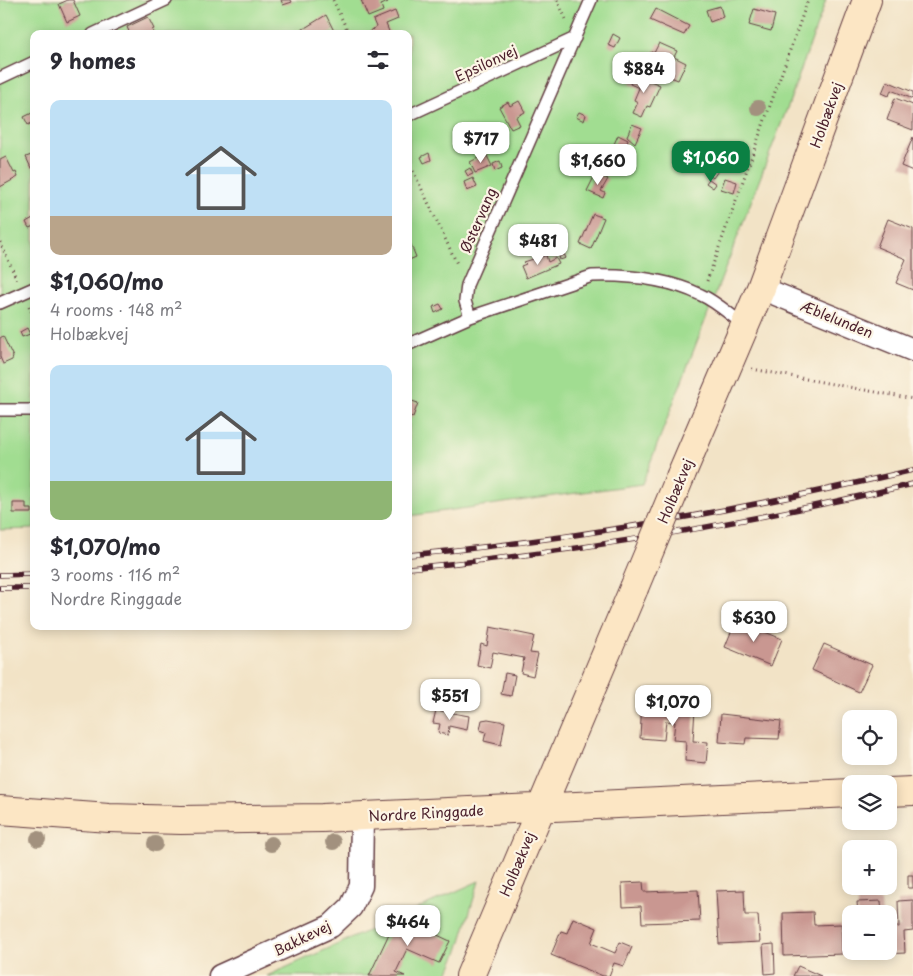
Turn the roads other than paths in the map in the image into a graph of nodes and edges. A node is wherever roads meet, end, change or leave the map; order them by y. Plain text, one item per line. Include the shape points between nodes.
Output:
1 (166, 0) edge
2 (591, 0) edge
3 (867, 0) edge
4 (102, 30) edge
5 (575, 38) junction
6 (30, 64) edge
7 (0, 78) edge
8 (412, 113) edge
9 (761, 288) junction
10 (30, 290) edge
11 (0, 303) edge
12 (470, 317) junction
13 (745, 325) junction
14 (412, 343) edge
15 (913, 350) edge
16 (0, 410) edge
17 (30, 410) edge
18 (913, 791) edge
19 (897, 792) edge
20 (842, 793) edge
21 (542, 806) junction
22 (0, 810) edge
23 (362, 817) junction
24 (220, 976) edge
25 (470, 976) edge

1 - 4 lane
2 - 5 lane, Østervang
3 - 9 street, Holbækvej
5 - 8 lane, Epsilonvej
5 - 12 lane, Østervang via 466,285 465,301
6 - 7 lane
9 - 13 street, Holbækvej
9 - 15 street, Æblelunden
10 - 11 lane
12 - 13 lane via 592,276 613,276 663,282 702,295
12 - 14 lane
13 - 21 street, Holbækvej, bridge
16 - 17 lane
18 - 19 street
20 - 21 street, Nordre Ringgade
21 - 23 street, Nordre Ringgade
21 - 25 street, Holbækvej
22 - 23 street, Nordre Ringgade via 181,820
23 - 24 street, Bakkevej via 361,886 351,907 331,926

